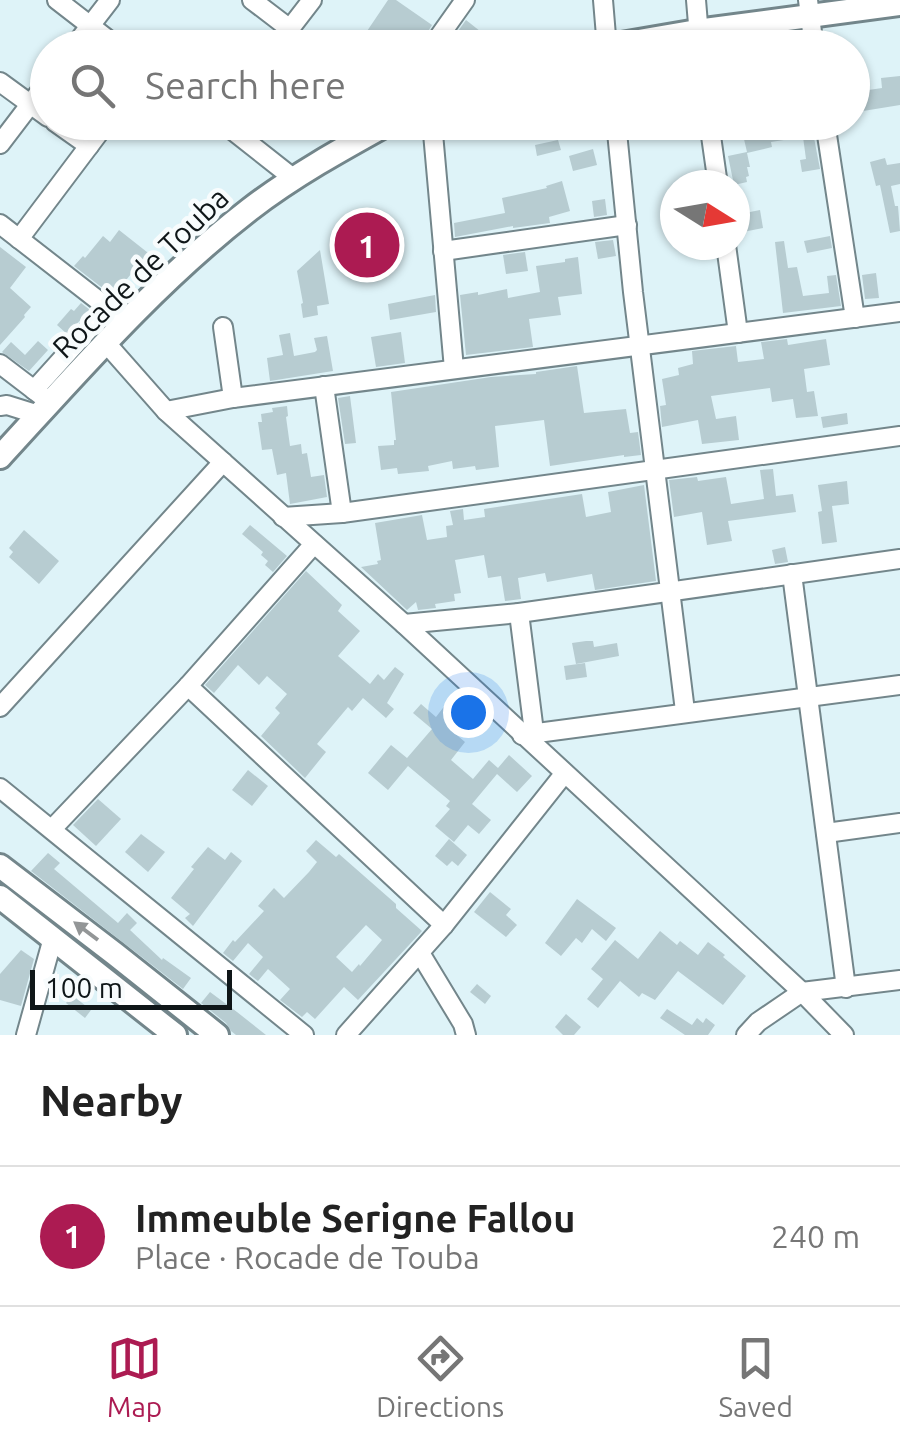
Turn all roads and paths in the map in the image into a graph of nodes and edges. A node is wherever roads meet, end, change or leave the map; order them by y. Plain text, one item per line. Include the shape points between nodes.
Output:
1 (57, 0) edge
2 (110, 0) edge
3 (252, 0) edge
4 (312, 0) edge
5 (603, 0) edge
6 (696, 0) edge
7 (462, 1) edge
8 (900, 4) edge
9 (809, 8) edge
10 (90, 26) junction
11 (290, 28) joint
12 (87, 30) edge
13 (95, 30) edge
14 (443, 30) edge
15 (604, 30) edge
16 (698, 30) edge
17 (730, 30) edge
18 (0, 82) edge
19 (30, 104) joint
20 (80, 140) edge
21 (92, 140) edge
22 (245, 140) edge
23 (360, 140) edge
24 (434, 140) edge
25 (618, 140) edge
26 (712, 140) edge
27 (828, 140) edge
28 (0, 144) edge
29 (88, 146) junction
30 (716, 170) edge
31 (293, 178) junction
32 (0, 224) edge
33 (627, 225) junction
34 (19, 239) junction
35 (443, 251) junction
36 (728, 260) edge
37 (900, 312) edge
38 (117, 315) junction
39 (854, 318) junction
40 (224, 327) dead end
41 (738, 333) junction
42 (106, 343) junction
43 (640, 345) junction
44 (0, 364) edge
45 (454, 369) junction
46 (324, 386) junction
47 (233, 398) junction
48 (41, 402) junction
49 (0, 406) edge
50 (166, 411) junction
51 (900, 436) edge
52 (0, 457) edge
53 (223, 462) junction
54 (656, 470) junction
55 (342, 512) junction
56 (282, 516) junction
57 (314, 544) junction
58 (900, 558) edge
59 (792, 574) junction
60 (670, 592) junction
61 (519, 613) junction
62 (404, 624) junction
63 (900, 684) edge
64 (188, 686) junction
65 (808, 696) junction
66 (0, 707) edge
67 (685, 712) junction
68 (528, 733) junction
69 (564, 774) junction
70 (0, 788) edge
71 (900, 824) edge
72 (52, 830) junction
73 (826, 833) junction
74 (0, 866) edge
75 (0, 897) edge
76 (444, 925) junction
77 (53, 938) junction
78 (420, 953) junction
79 (900, 980) edge
80 (846, 988) junction
81 (802, 992) junction
82 (26, 1035) edge
83 (175, 1035) edge
84 (217, 1035) edge
85 (304, 1035) edge
86 (346, 1035) edge
87 (466, 1035) edge
88 (746, 1035) edge
89 (844, 1035) edge

1 - 10 street
2 - 10 street
3 - 11 street
4 - 11 street
5 - 15 street
6 - 16 street
7 - 14 street
8 - 9 main road
9 - 17 main road
10 - 12 street
10 - 13 street
18 - 19 street
19 - 28 street
20 - 29 street
21 - 29 street
22 - 31 street
23 - 31 main road, Rocade de Touba
24 - 35 street
25 - 33 street
26 - 30 street
27 - 39 street
29 - 34 street
31 - 38 main road, Rocade de Touba
32 - 34 street
33 - 35 street
33 - 43 street
34 - 38 street
35 - 45 street
36 - 41 street
37 - 39 street
38 - 42 main road, Rocade de Touba
38 - 48 street
39 - 41 street
40 - 47 street
41 - 43 street
42 - 48 main road, Rocade de Touba
42 - 50 street
43 - 45 street
43 - 54 street
44 - 48 street
45 - 46 street
46 - 47 street
46 - 55 street
47 - 50 street
48 - 49 street
48 - 52 main road, Rocade de Touba
50 - 53 street
51 - 54 street
53 - 56 street
53 - 66 street
54 - 55 street
54 - 60 street
55 - 56 street
56 - 57 street
57 - 62 street
57 - 64 street
58 - 59 street
59 - 60 street
59 - 65 street
60 - 61 street
60 - 67 street
61 - 62 street
61 - 68 street
62 - 68 street
63 - 65 street
64 - 72 street
64 - 76 street
65 - 67 street
65 - 73 street
67 - 68 street
68 - 69 street
69 - 76 street
69 - 81 street
70 - 72 street
71 - 73 street
72 - 85 street
73 - 80 street
84 -> 74 main road
75 - 77 main road
76 - 78 street
77 - 82 street
77 - 83 main road
78 - 86 street
78 - 87 street
79 - 80 street
80 - 81 street
81 - 88 street
81 - 89 street

